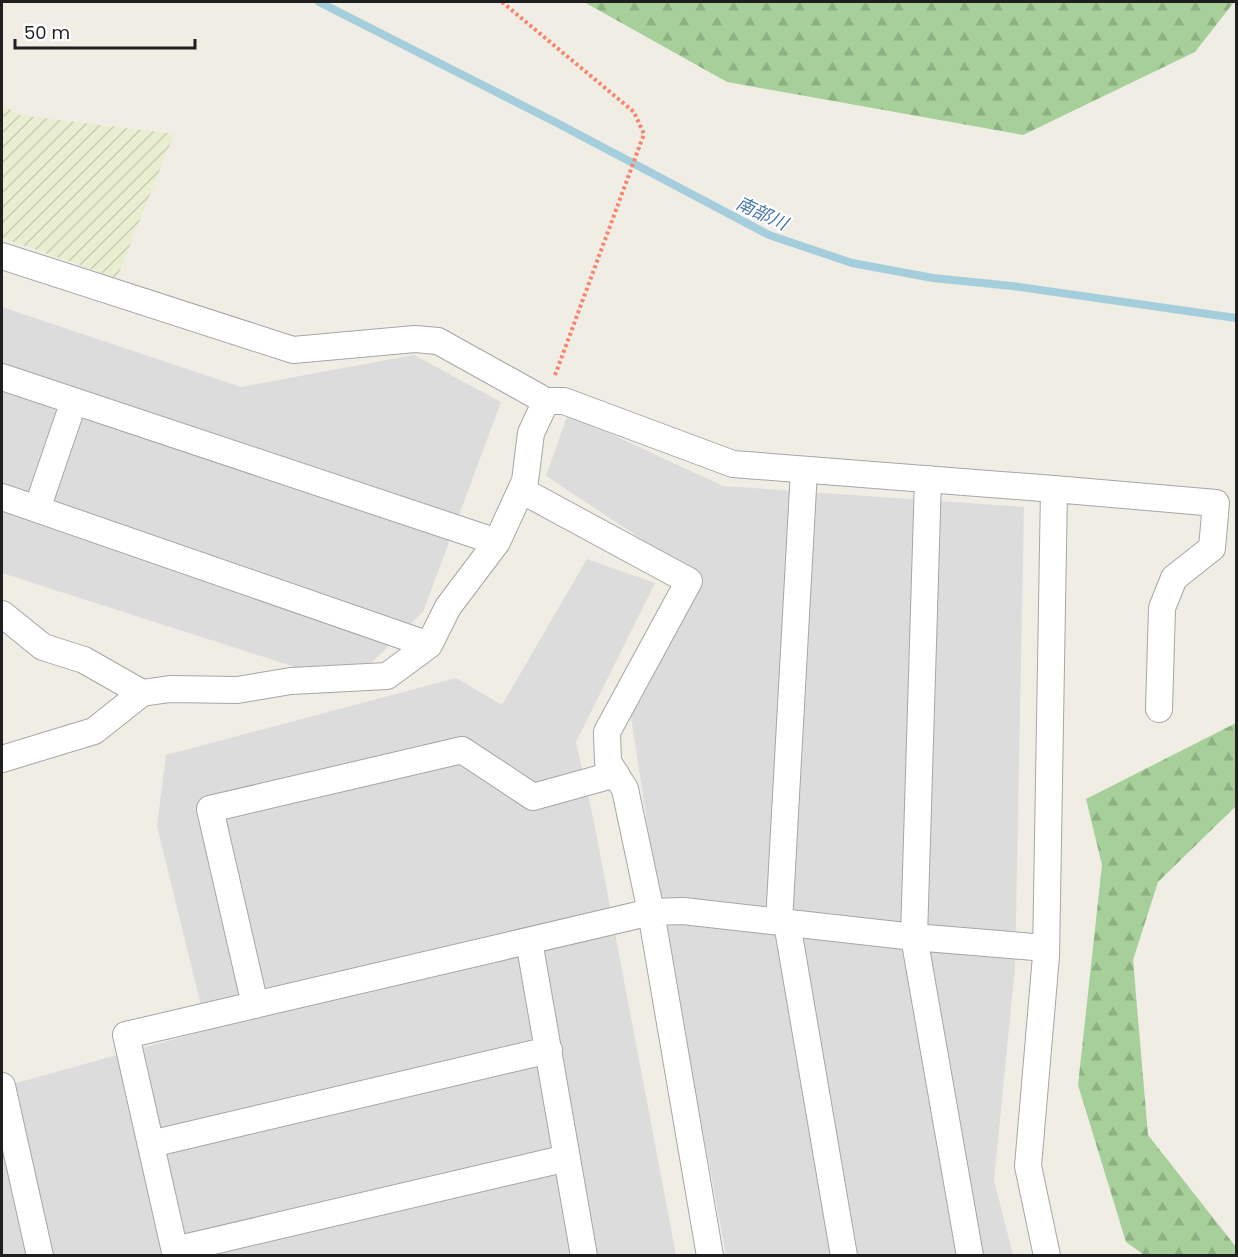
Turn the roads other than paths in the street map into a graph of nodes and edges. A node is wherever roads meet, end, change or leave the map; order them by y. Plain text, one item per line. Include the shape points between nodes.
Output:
1 (2, 256) edge
2 (2, 377) edge
3 (74, 401) junction
4 (546, 401) junction
5 (804, 470) junction
6 (928, 479) junction
7 (521, 489) junction
8 (1054, 489) junction
9 (2, 497) edge
10 (37, 509) junction
11 (497, 542) junction
12 (2, 614) edge
13 (429, 645) junction
14 (142, 693) junction
15 (1159, 709) dead end
16 (2, 759) edge
17 (616, 774) junction
18 (651, 912) junction
19 (783, 922) junction
20 (914, 937) junction
21 (530, 941) junction
22 (1046, 948) junction
23 (255, 1005) junction
24 (549, 1050) junction
25 (2, 1086) edge
26 (151, 1144) junction
27 (567, 1158) junction
28 (176, 1253) edge
29 (40, 1256) edge
30 (584, 1256) edge
31 (710, 1256) edge
32 (844, 1256) edge
33 (970, 1256) edge
34 (1047, 1256) edge

1 - 4 street via 293,350 415,339 438,341
2 - 3 street
3 - 10 street
3 - 11 street
4 - 5 street via 564,401 733,464
4 - 7 street via 531,433
5 - 6 street
5 - 19 street
6 - 8 street
6 - 20 street
7 - 11 street
7 - 17 street via 689,581 607,732 608,762
8 - 15 street via 1216,503 1212,548 1174,578 1161,608
8 - 22 street
9 - 10 street
10 - 13 street
11 - 13 street via 448,607
12 - 14 street via 43,647 84,660
13 - 14 street via 387,676 291,681 237,690 170,689
14 - 16 street via 94,731
17 - 18 street via 625,789
17 - 23 street via 533,797 462,750 210,809
18 - 19 street via 683,911
18 - 21 street
18 - 31 street
19 - 20 street
19 - 32 street
20 - 22 street
20 - 33 street
21 - 23 street
21 - 24 street
22 - 34 street via 1028,1166
23 - 26 street via 126,1035
24 - 26 street
24 - 27 street
25 - 29 street
26 - 28 street
27 - 28 street
27 - 30 street

